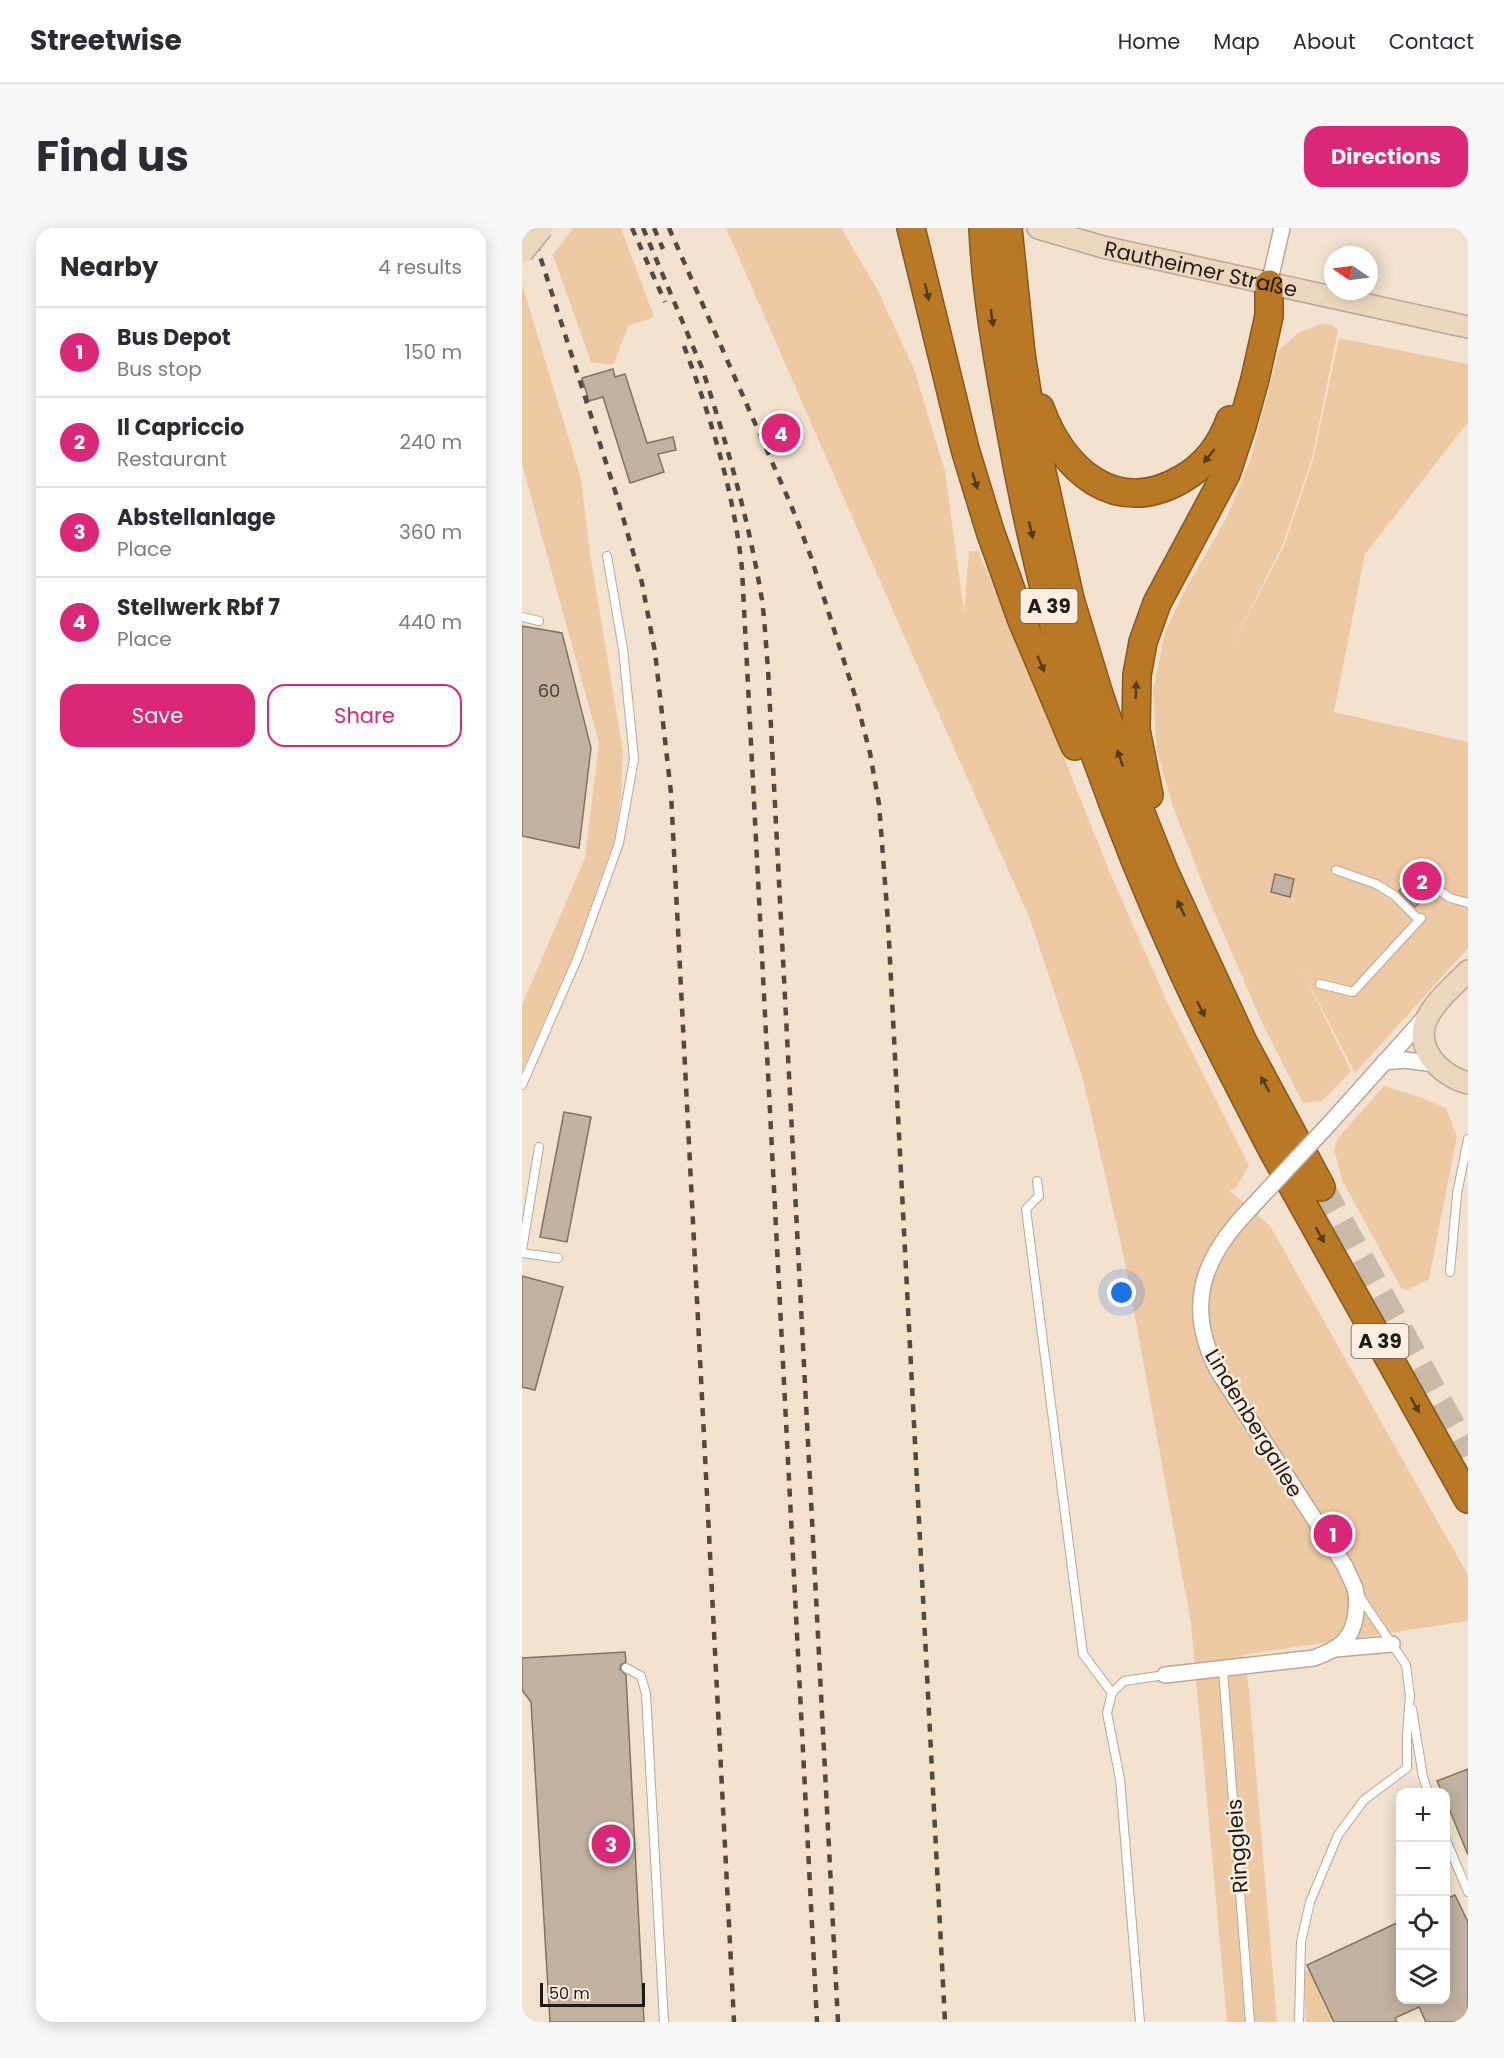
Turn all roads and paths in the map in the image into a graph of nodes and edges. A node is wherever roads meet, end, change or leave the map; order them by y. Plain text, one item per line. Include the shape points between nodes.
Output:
1 (542, 228) edge
2 (983, 228) edge
3 (1008, 228) edge
4 (1282, 228) edge
5 (1040, 229) edge
6 (913, 230) edge
7 (522, 253) edge
8 (1269, 284) junction
9 (1468, 327) edge
10 (1021, 354) junction
11 (607, 556) dead end
12 (522, 617) edge
13 (539, 621) dead end
14 (1336, 870) dead end
15 (1164, 871) junction
16 (1443, 893) dead end
17 (1468, 903) edge
18 (1176, 957) junction
19 (1468, 971) edge
20 (1320, 984) dead end
21 (1430, 1012) junction
22 (1384, 1062) junction
23 (1434, 1064) junction
24 (1468, 1083) edge
25 (522, 1084) edge
26 (1468, 1139) edge
27 (539, 1147) dead end
28 (1037, 1181) dead end
29 (1321, 1187) tunnel mouth
30 (522, 1252) edge
31 (558, 1258) dead end
32 (1450, 1272) dead end
33 (1468, 1498) edge
34 (1356, 1590) junction
35 (1392, 1644) junction
36 (1335, 1649) junction
37 (626, 1668) dead end
38 (1223, 1670) junction
39 (1165, 1675) joint
40 (1112, 1693) junction
41 (1410, 1694) junction
42 (1427, 1788) edge
43 (1447, 1842) edge
44 (1468, 1892) edge
45 (664, 2022) edge
46 (1140, 2022) edge
47 (1250, 2022) edge
48 (1299, 2022) edge

1 - 7 main road, bridge
2 -> 18 highway, A 39 via 997,361 1047,601 1084,724
3 - 10 highway, A 39
4 - 8 street
5 - 8 main road, Rautheimer Straße
6 -> 18 highway via 965,449 990,531 1146,916
8 - 9 main road, Rautheimer Straße
8 -> 10 highway via 1253,314 1239,385 1220,441 1200,468 1162,490 1113,490 1091,480 1072,464 1044,420
15 -> 8 highway via 1136,730 1137,675 1143,642 1157,603 1226,474 1255,379 1269,316
15 -> 10 highway, A 39 via 1128,781 1070,599
11 - 25 lane via 623,650 634,759 619,843 578,957
12 - 13 lane
14 - 20 lane via 1376,884 1420,919 1353,992
29 -> 15 highway, A 39 via 1243,1042
16 - 17 lane
18 -> 33 highway, A 39 via 1273,1151
19 - 21 main road
21 - 22 street, Lindenbergallee
21 - 23 main road via 1424,1038
22 - 23 street
22 - 34 street, Lindenbergallee, bridge via 1217,1249 1203,1281 1199,1311 1204,1341 1218,1371 1345,1566
23 - 24 main road via 1451,1077
26 - 32 lane via 1457,1194
27 - 30 lane
28 - 40 lane via 1039,1196 1026,1209 1083,1654
30 - 31 lane
34 - 35 lane
34 - 36 street, Lindenbergallee via 1351,1632
35 - 36 street
35 - 41 lane via 1406,1665
36 - 38 street via 1314,1658
37 - 45 lane via 641,1676 646,1694
38 - 39 street
38 - 47 lane, Ringgleis
39 - 40 lane via 1124,1681
40 - 46 lane via 1107,1713 1120,1779
41 - 42 lane
41 - 48 lane via 1407,1768 1364,1800 1338,1835 1310,1902 1301,1942
43 - 44 lane

